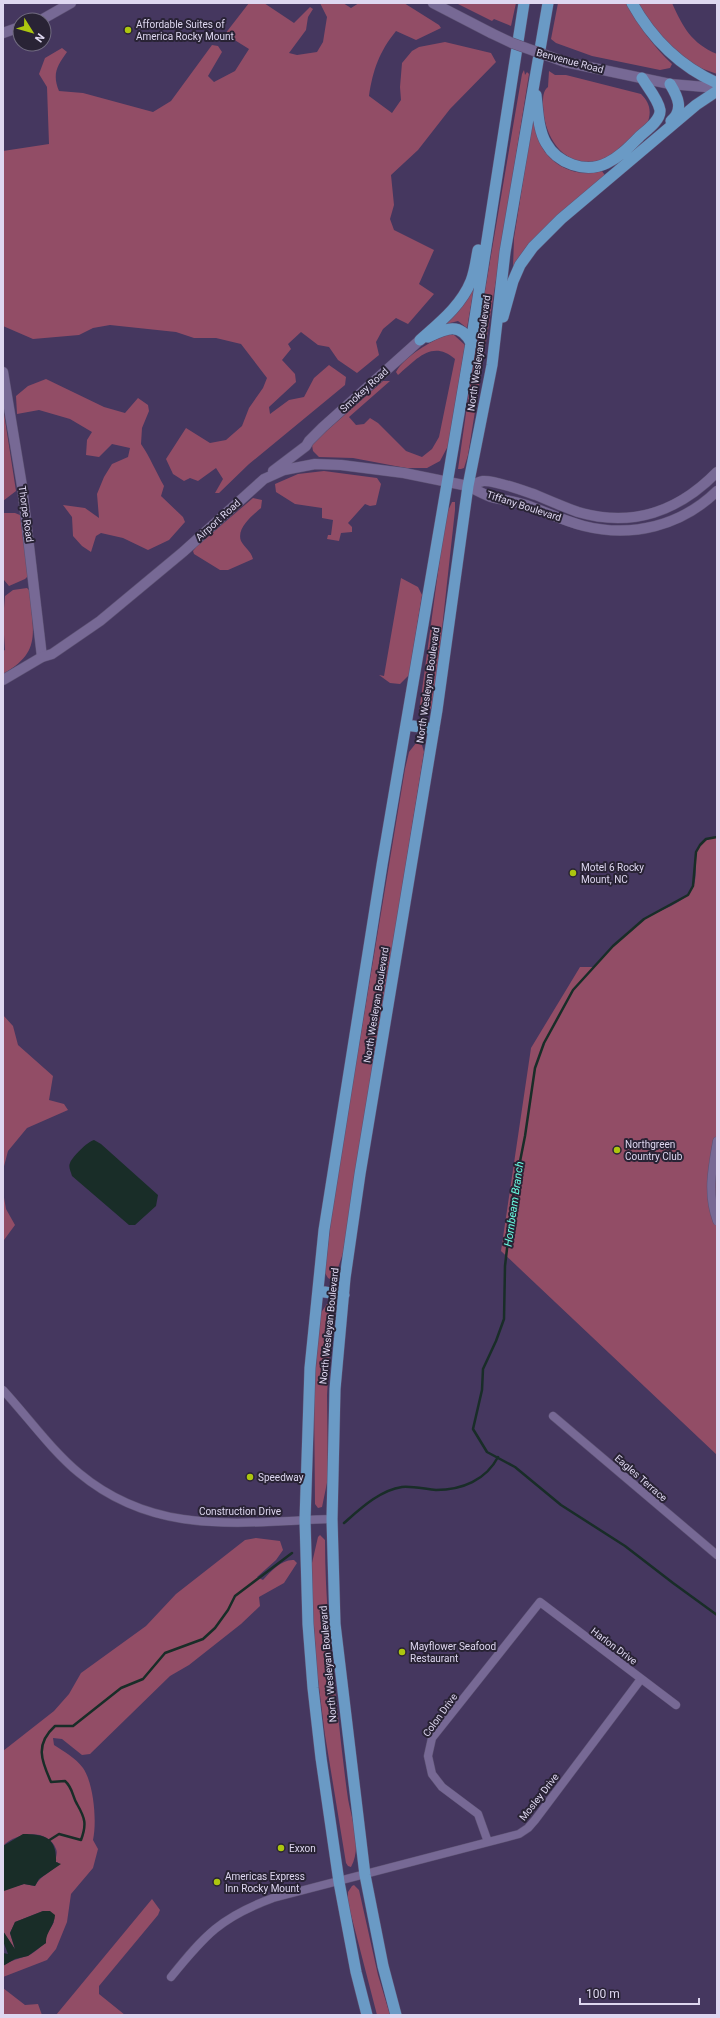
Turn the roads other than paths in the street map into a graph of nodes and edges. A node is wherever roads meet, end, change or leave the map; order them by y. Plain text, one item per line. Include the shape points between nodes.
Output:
1 (71, 3) edge
2 (433, 3) edge
3 (524, 3) edge
4 (548, 3) edge
5 (632, 3) edge
6 (52, 14) edge
7 (642, 78) junction
8 (717, 83) edge
9 (534, 84) junction
10 (670, 84) junction
11 (717, 89) edge
12 (641, 152) junction
13 (495, 190) junction
14 (420, 340) junction
15 (471, 343) junction
16 (493, 352) junction
17 (3, 372) edge
18 (717, 472) edge
19 (264, 479) junction
20 (447, 481) junction
21 (468, 486) junction
22 (717, 492) edge
23 (42, 657) junction
24 (3, 680) edge
25 (406, 725) junction
26 (434, 729) junction
27 (717, 1141) edge
28 (717, 1222) edge
29 (318, 1291) junction
30 (344, 1295) junction
31 (3, 1390) edge
32 (553, 1416) dead end
33 (332, 1519) junction
34 (305, 1520) junction
35 (717, 1554) edge
36 (540, 1602) joint
37 (640, 1679) junction
38 (676, 1705) dead end
39 (488, 1842) junction
40 (365, 1875) junction
41 (339, 1882) junction
42 (171, 1977) dead end
43 (366, 2015) edge
44 (396, 2015) edge

1 - 6 main road
2 - 7 main road, Benvenue Road, bridge via 518,46 565,62
3 - 13 highway, North Wesleyan Boulevard
4 - 9 highway, North Wesleyan Boulevard
5 - 8 highway via 654,36 671,55 693,72
7 - 9 highway via 657,102 660,112 657,119 614,159 589,168 566,162 546,143 541,131
7 - 10 main road, Benvenue Road
9 - 16 highway, North Wesleyan Boulevard via 505,252
10 - 11 main road, Benvenue Road
10 - 12 highway via 677,95 679,110 675,118
11 - 12 highway
12 - 16 highway via 561,219 533,247 512,281
13 - 14 highway via 472,280 459,302
13 - 15 highway, North Wesleyan Boulevard
14 - 15 highway via 455,328 461,330
14 - 19 main road, Smokey Road via 299,453 294,454
15 - 20 highway, North Wesleyan Boulevard
16 - 21 highway, North Wesleyan Boulevard
17 - 23 main road, Thorpe Road via 22,486
18 - 21 main road, Tiffany Boulevard via 703,486 676,504 644,515 619,518 578,512 518,488 484,481
19 - 20 main road, Airport Road via 284,470 315,464 372,468
19 - 23 main road, Airport Road via 113,611 58,650
20 - 21 main road, Airport Road
20 - 25 highway, North Wesleyan Boulevard
21 - 22 main road, Tiffany Boulevard via 490,496 526,505 582,525 617,531 643,530 675,520 690,513
21 - 26 highway, North Wesleyan Boulevard
23 - 24 main road, Airport Road
25 - 26 highway
25 - 29 highway, North Wesleyan Boulevard via 326,1217
26 - 30 highway, North Wesleyan Boulevard via 360,1174
27 - 28 street via 710,1183
29 - 30 highway
29 - 34 highway, North Wesleyan Boulevard via 310,1368
30 - 33 highway, North Wesleyan Boulevard via 335,1389
31 - 34 street, Construction Drive via 79,1472 115,1497 137,1507 162,1516 190,1521 221,1523
32 - 35 street, Eagles Terrace
33 - 34 street, Construction Drive
33 - 40 highway, North Wesleyan Boulevard via 335,1624
34 - 41 highway, North Wesleyan Boulevard via 313,1688
36 - 37 street, Harlon Drive
36 - 39 street, Colon Drive via 432,1738 429,1747 429,1764 436,1780 478,1814
37 - 38 street, Harlon Drive
37 - 39 street, Mosley Drive via 528,1828 519,1834
39 - 40 street, Mosley Drive
40 - 41 street, Mosley Drive
40 - 44 highway, North Wesleyan Boulevard via 383,1966
41 - 42 street, Mosley Drive via 273,1898 249,1906 231,1916 204,1938
41 - 43 highway, North Wesleyan Boulevard

